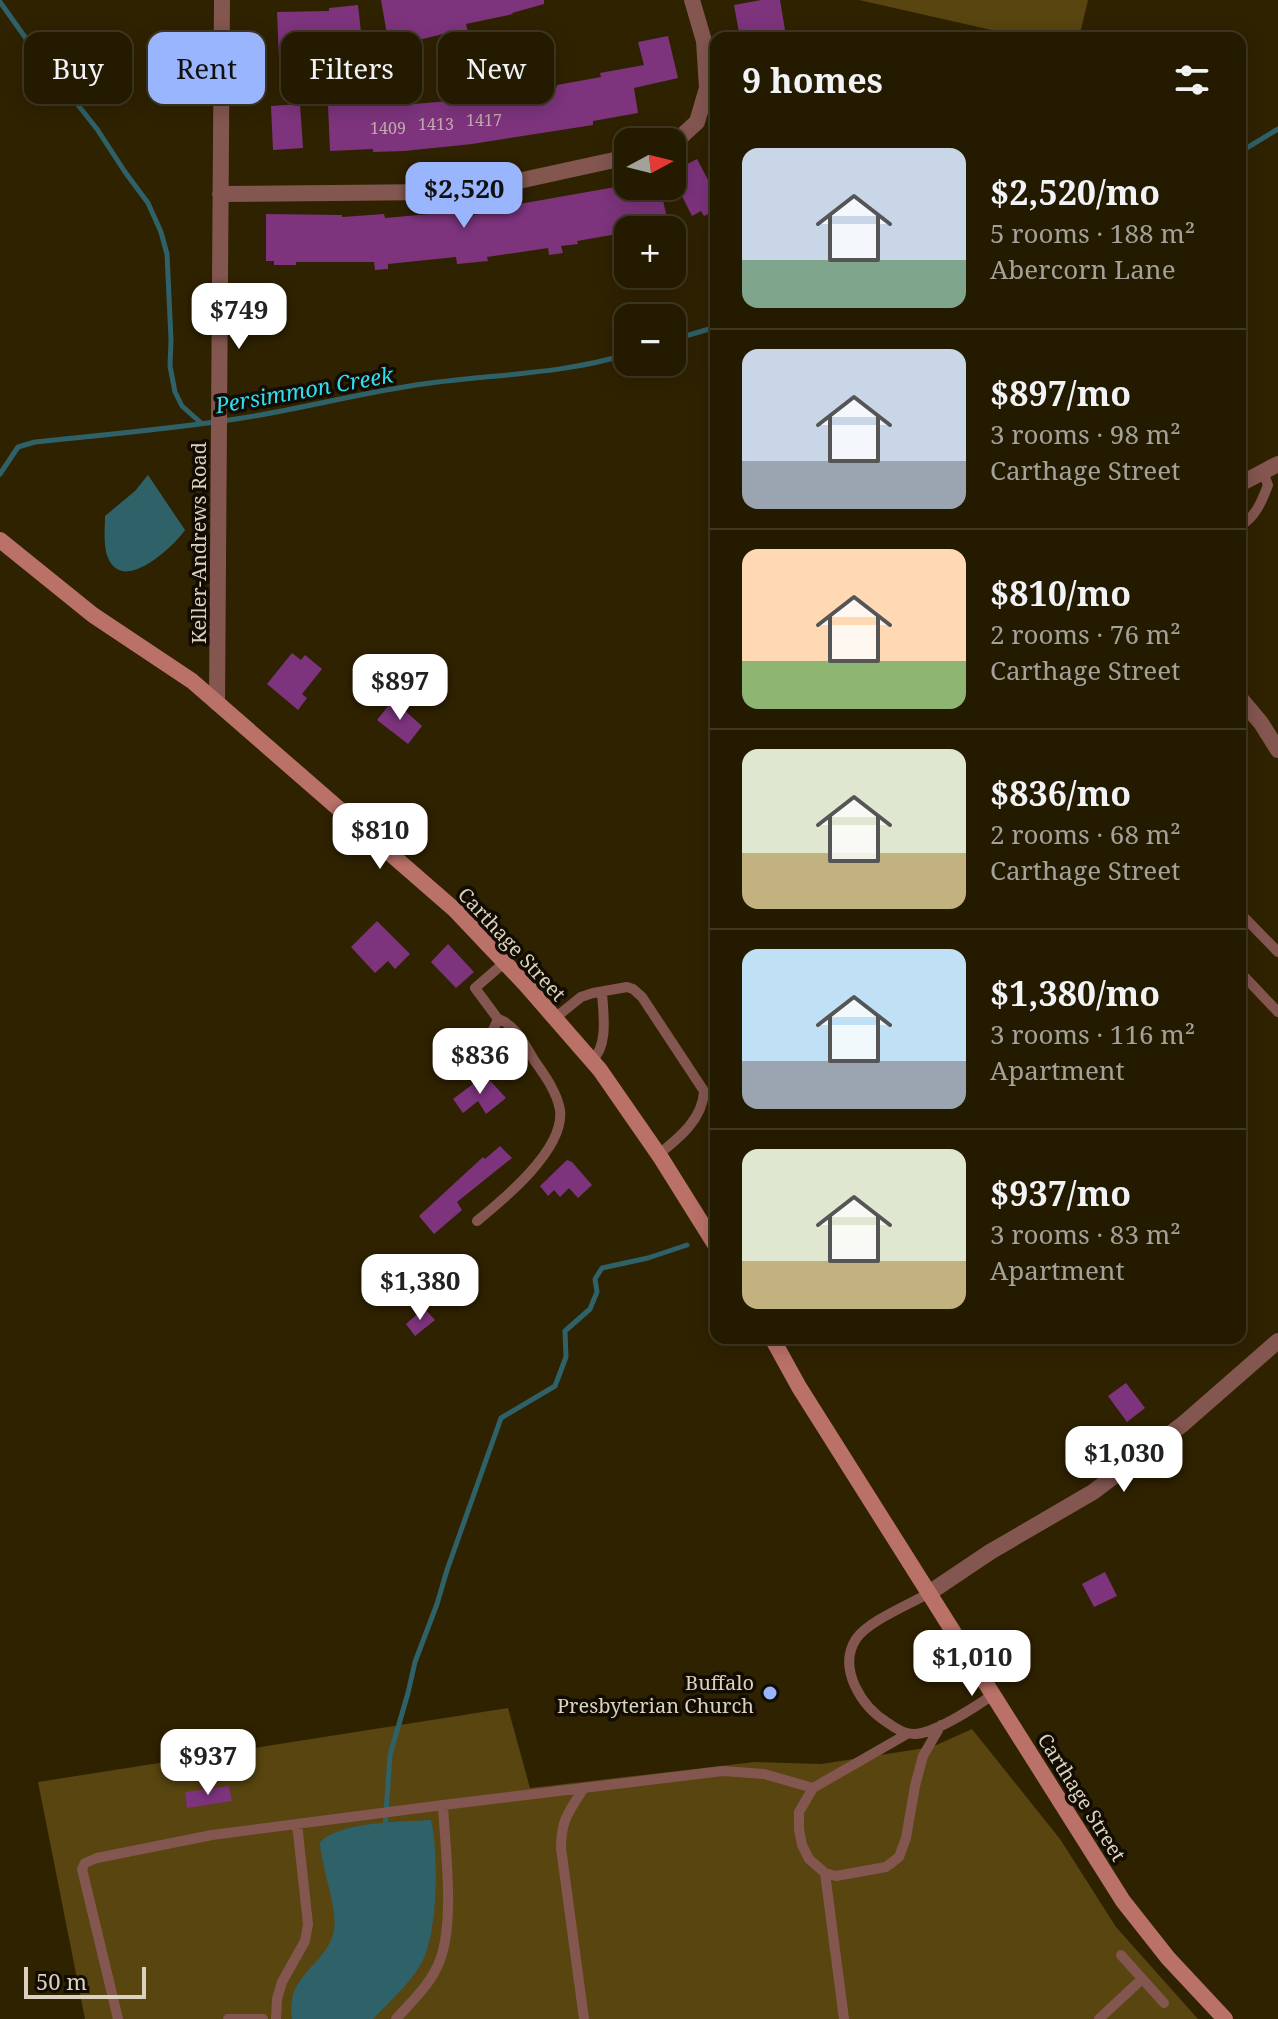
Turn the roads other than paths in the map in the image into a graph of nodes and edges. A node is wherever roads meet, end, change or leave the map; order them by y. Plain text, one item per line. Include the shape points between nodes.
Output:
1 (222, 0) edge
2 (692, 0) edge
3 (686, 132) edge
4 (614, 160) edge
5 (220, 194) junction
6 (1270, 468) edge
7 (1246, 481) edge
8 (1246, 523) edge
9 (0, 540) edge
10 (217, 703) junction
11 (1246, 705) edge
12 (1278, 750) edge
13 (1246, 919) edge
14 (1278, 952) edge
15 (505, 962) junction
16 (1246, 978) edge
17 (602, 992) junction
18 (1278, 1012) edge
19 (555, 1018) junction
20 (498, 1019) junction
21 (456, 1052) dead end
22 (592, 1060) junction
23 (659, 1154) junction
24 (477, 1221) dead end
25 (710, 1236) edge
26 (1278, 1341) edge
27 (775, 1344) edge
28 (929, 1593) junction
29 (994, 1694) junction
30 (941, 1725) junction
31 (907, 1734) junction
32 (584, 1788) junction
33 (813, 1788) junction
34 (443, 1805) junction
35 (297, 1824) junction
36 (825, 1873) junction
37 (1121, 1955) dead end
38 (1142, 1979) junction
39 (1164, 2003) dead end
40 (118, 2019) edge
41 (228, 2019) edge
42 (263, 2019) edge
43 (276, 2019) edge
44 (396, 2019) edge
45 (584, 2019) edge
46 (844, 2019) edge
47 (1099, 2019) edge
48 (1225, 2019) edge

1 - 5 street, Keller-Andrews Road
2 - 3 street via 704,41 707,88 697,122
4 - 5 street via 491,187 436,192
5 - 10 street, Keller-Andrews Road
6 - 7 street
6 - 8 lane via 1261,503
9 - 10 main road, Carthage Street via 93,615
10 - 15 main road, Carthage Street via 455,910
11 - 12 street
13 - 14 lane
15 - 19 main road, Carthage Street
15 - 20 lane via 475,988
16 - 18 lane
17 - 19 lane via 581,997
17 - 22 lane via 601,1049
17 - 23 lane via 627,987 642,997 702,1085 704,1097 686,1131
19 - 22 main road, Carthage Street
20 - 21 lane via 490,1037 471,1051
20 - 24 lane via 515,1031 539,1067 554,1092 560,1122 538,1163
22 - 23 main road, Carthage Street
23 - 25 main road, Carthage Street
26 - 28 street via 1183,1424 1093,1492
27 - 28 main road, Carthage Street
28 - 29 main road, Carthage Street
28 - 31 lane via 868,1626 850,1653 850,1670 865,1702
29 - 30 lane
29 - 48 main road, Carthage Street via 1123,1901
30 - 31 lane
30 - 36 lane via 923,1756 899,1857 886,1867 836,1876
31 - 33 lane
32 - 33 lane via 723,1771 764,1774
32 - 34 lane
32 - 45 lane via 561,1832
33 - 36 lane via 799,1812 799,1829 809,1859
34 - 35 lane
34 - 44 lane via 445,1941 433,1975
35 - 40 lane via 212,1835 85,1863 82,1869
35 - 43 lane via 308,1924 305,1941 282,1982
36 - 46 lane
37 - 38 lane
38 - 39 lane
38 - 47 lane
41 - 42 lane

